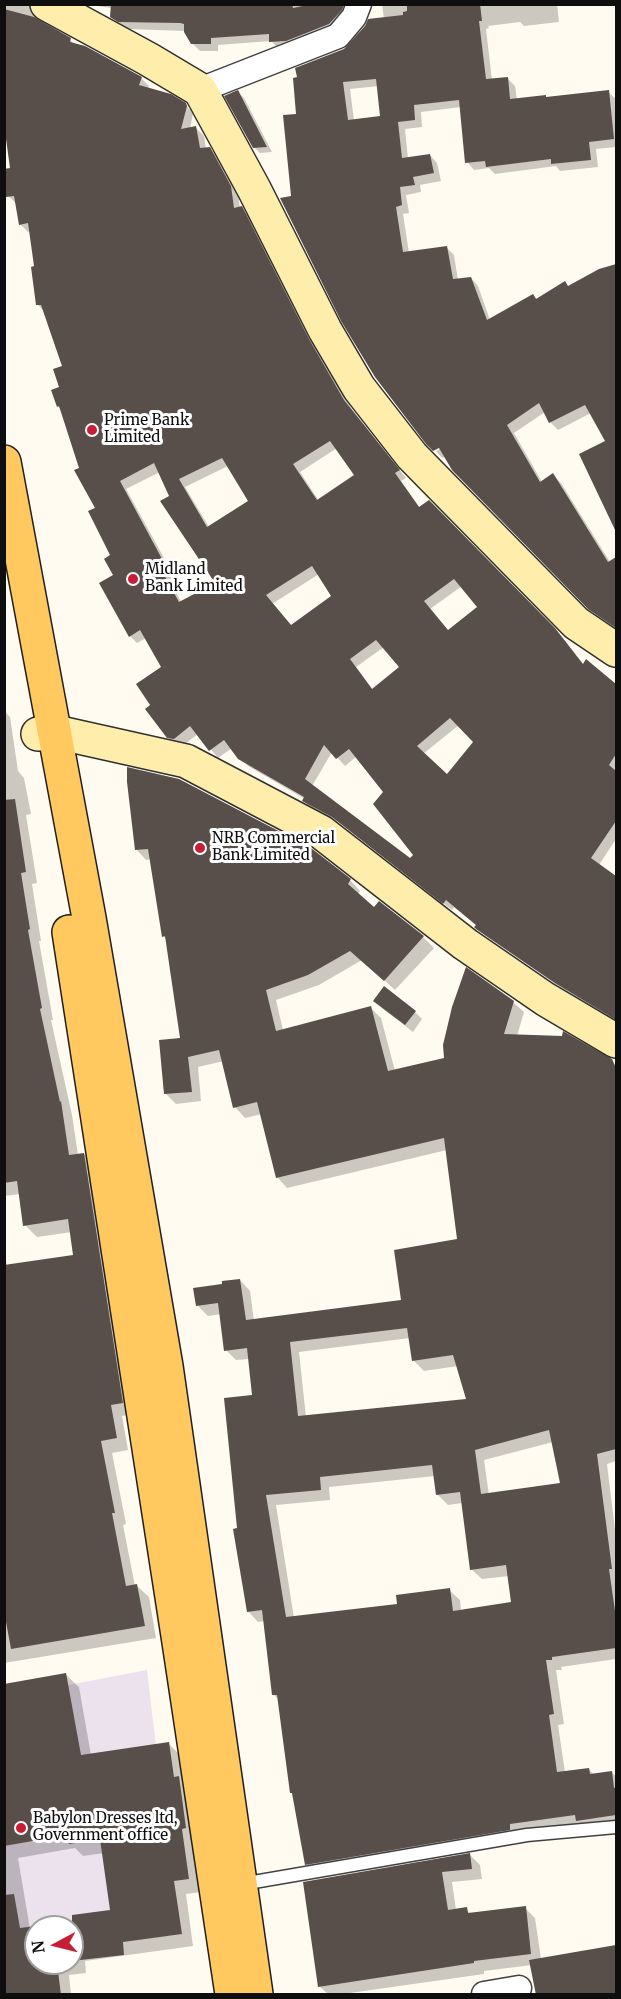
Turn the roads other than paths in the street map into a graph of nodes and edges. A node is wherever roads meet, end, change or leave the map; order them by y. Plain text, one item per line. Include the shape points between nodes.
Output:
1 (47, 4) edge
2 (359, 4) edge
3 (200, 90) junction
4 (4, 462) edge
5 (4, 557) edge
6 (616, 650) edge
7 (47, 733) junction
8 (616, 1041) edge
9 (616, 1827) edge
10 (241, 1884) junction
11 (519, 1988) dead end
12 (232, 1995) edge
13 (256, 1995) edge
14 (484, 1995) edge

1 - 3 street
2 - 3 street via 338,36
3 - 6 street via 359,388 412,456 551,598 576,623
4 - 7 main road
5 - 7 main road
7 - 8 street via 186,761 321,832 465,944 545,999
7 - 10 main road via 165,1366
7 - 12 main road
9 - 10 lane via 527,1835
10 - 13 main road
11 - 14 street

